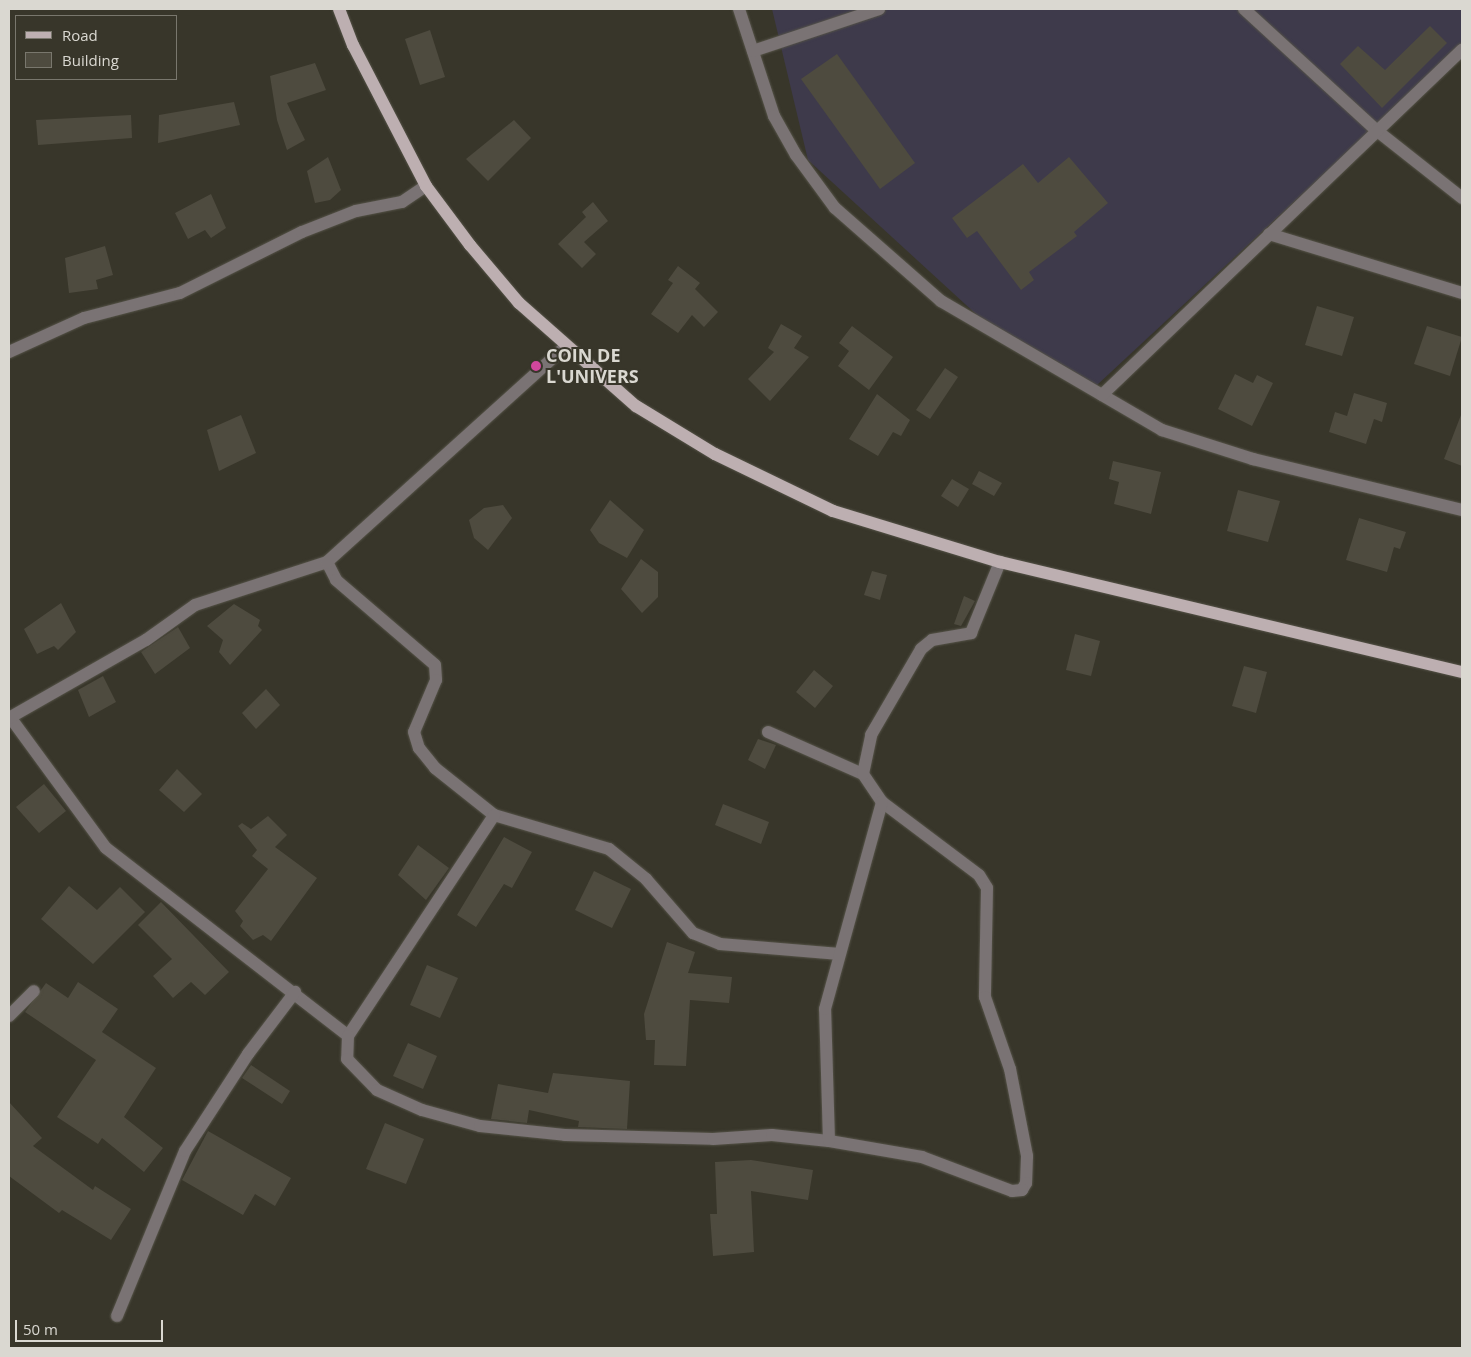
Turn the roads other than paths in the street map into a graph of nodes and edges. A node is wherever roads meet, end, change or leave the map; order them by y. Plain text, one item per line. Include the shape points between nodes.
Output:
1 (339, 9) edge
2 (739, 9) edge
3 (879, 9) edge
4 (1244, 9) edge
5 (1462, 50) edge
6 (752, 52) junction
7 (1376, 130) junction
8 (426, 186) junction
9 (1462, 198) edge
10 (1269, 234) junction
11 (1462, 292) edge
12 (566, 346) junction
13 (9, 352) edge
14 (1102, 395) junction
15 (1462, 510) edge
16 (327, 562) junction
17 (1000, 562) junction
18 (1462, 672) edge
19 (10, 717) edge
20 (768, 732) dead end
21 (862, 774) junction
22 (882, 802) junction
23 (494, 815) junction
24 (840, 954) junction
25 (34, 991) dead end
26 (295, 992) junction
27 (9, 1016) edge
28 (348, 1036) junction
29 (829, 1141) junction
30 (117, 1316) dead end

1 - 8 main road via 353,45
2 - 6 street
3 - 6 street
4 - 7 street
5 - 7 street
6 - 14 street via 774,116 796,155 835,208 941,301
7 - 9 street
7 - 10 street
8 - 12 main road via 519,303
8 - 13 street via 402,202 310,229 180,293 84,318
10 - 11 street
10 - 14 street
12 - 16 street
12 - 17 main road via 636,406 715,454 833,511
14 - 15 street via 1162,430 1253,459
16 - 19 street via 195,605 146,640
16 - 23 street via 336,580 435,664 436,680 414,732 419,748 435,768
17 - 18 main road
17 - 21 street via 971,633 932,640 922,649 871,735
19 - 26 street via 106,848 147,884
20 - 21 street
21 - 22 street
22 - 24 street
22 - 29 street via 979,875 987,888 984,997 1010,1069 1027,1156 1026,1183 1022,1190 1012,1191 922,1157
23 - 24 street via 609,849 646,879 692,933 720,944
23 - 28 street
24 - 29 street via 825,1009
25 - 27 street
26 - 28 street
26 - 30 street via 248,1054 185,1151
28 - 29 street via 346,1058 377,1090 422,1110 480,1126 565,1135 713,1139 772,1136

